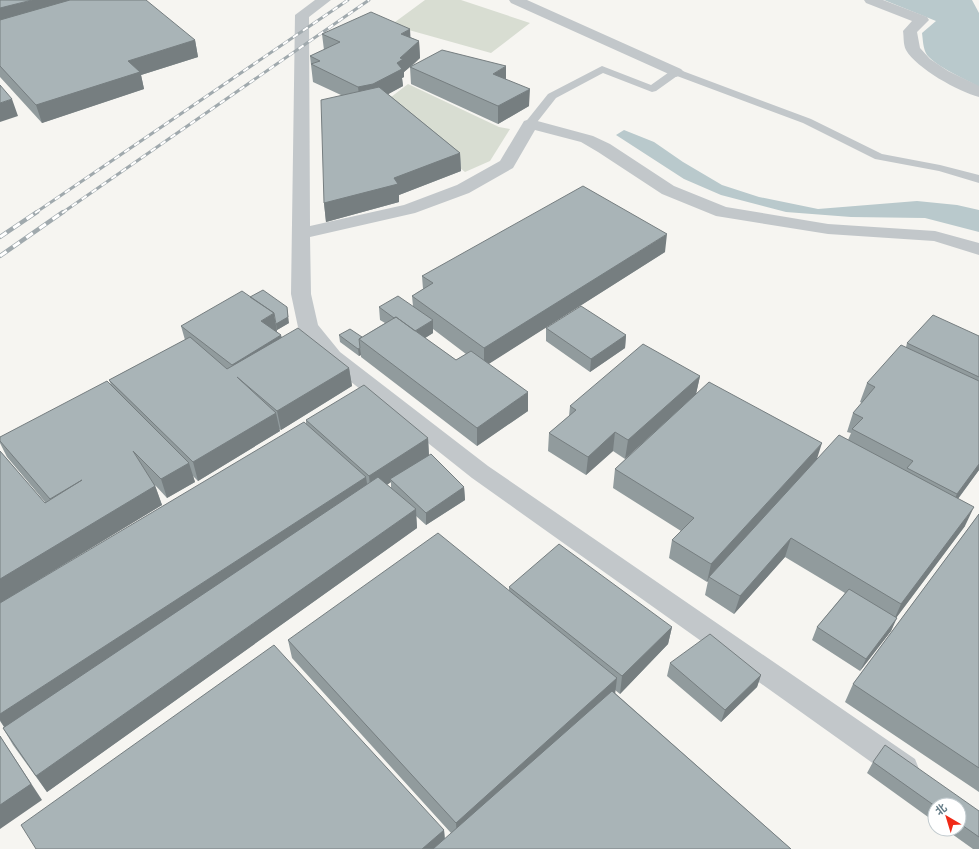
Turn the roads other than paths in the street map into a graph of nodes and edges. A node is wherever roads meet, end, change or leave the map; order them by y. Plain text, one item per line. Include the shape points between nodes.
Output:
1 (324, 0) edge
2 (516, 0) edge
3 (871, 0) edge
4 (676, 72) junction
5 (979, 92) edge
6 (530, 124) junction
7 (979, 179) edge
8 (301, 234) junction
9 (979, 249) edge
10 (924, 782) edge

1 - 8 street via 302,15
2 - 4 street
3 - 5 street via 922,20 910,31 913,49 926,63
4 - 6 lane via 652,89 602,69 552,96
4 - 7 lane via 808,121 879,156
6 - 8 street via 507,164 463,189 409,209
6 - 9 street via 588,139 668,190 722,212 828,229 935,236
8 - 10 street via 302,294 308,327 333,357 480,472

